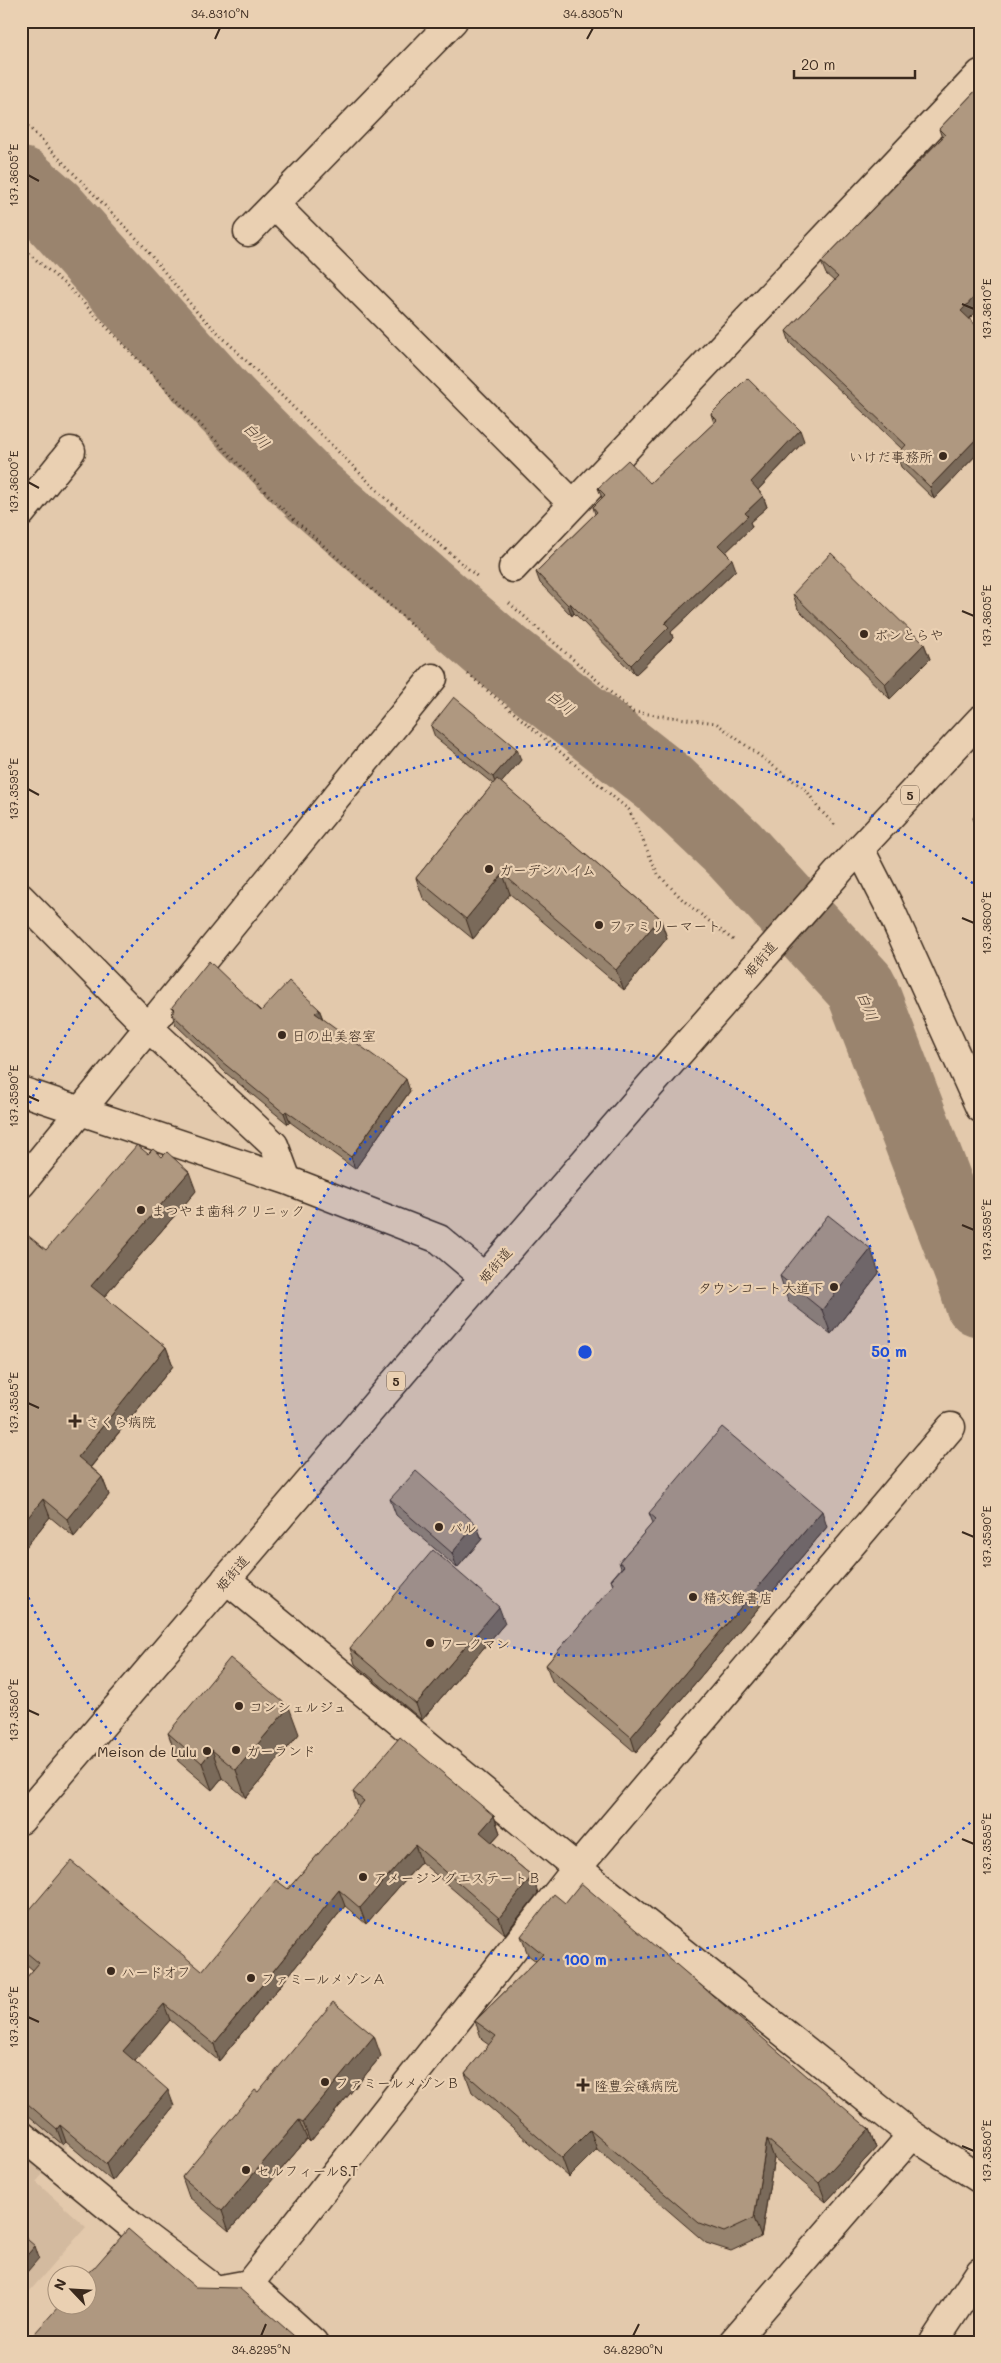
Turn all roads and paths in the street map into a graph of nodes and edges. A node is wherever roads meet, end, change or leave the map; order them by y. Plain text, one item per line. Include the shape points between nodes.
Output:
1 (453, 21) edge
2 (980, 74) edge
3 (21, 119) edge
4 (275, 205) junction
5 (248, 232) dead end
6 (21, 247) edge
7 (71, 451) dead end
8 (573, 504) junction
9 (21, 513) edge
10 (513, 568) dead end
11 (486, 584) dead end
12 (508, 603) dead end
13 (434, 646) dead end
14 (464, 671) dead end
15 (433, 678) dead end
16 (980, 720) edge
17 (860, 849) junction
18 (21, 898) edge
19 (766, 952) junction
20 (148, 1027) junction
21 (21, 1090) edge
22 (980, 1108) edge
23 (80, 1110) junction
24 (287, 1180) junction
25 (21, 1184) edge
26 (484, 1277) junction
27 (951, 1427) dead end
28 (226, 1580) junction
29 (21, 1820) edge
30 (577, 1868) junction
31 (21, 2135) edge
32 (912, 2135) junction
33 (980, 2179) edge
34 (133, 2227) junction
35 (113, 2249) edge
36 (980, 2272) edge
37 (249, 2284) junction
38 (313, 2342) edge
39 (733, 2342) edge
40 (934, 2342) edge

1 - 4 street
2 - 8 street
3 - 11 path via 140,242 197,312 383,496
4 - 5 street
4 - 8 street
6 - 13 path via 67,286 276,504
7 - 9 street
8 - 10 street
12 - 17 path via 633,712 716,723 807,791 818,808
14 - 19 path via 628,810 658,874 684,901
15 - 20 street
16 - 17 street, 姫街道 / 5
17 - 19 street, 姫街道 / 5
17 - 22 street
18 - 20 street
19 - 26 street, 姫街道 / 5
20 - 23 street
20 - 24 street via 274,1145
21 - 23 street
23 - 24 street
23 - 25 street
24 - 26 street via 440,1239
26 - 28 street, 姫街道 / 5
27 - 30 street
28 - 29 street, 姫街道 / 5
28 - 30 street
30 - 32 street
30 - 37 street
31 - 34 street
32 - 33 street
32 - 39 street
34 - 35 street
34 - 37 street via 216,2290
36 - 40 street
37 - 38 street

